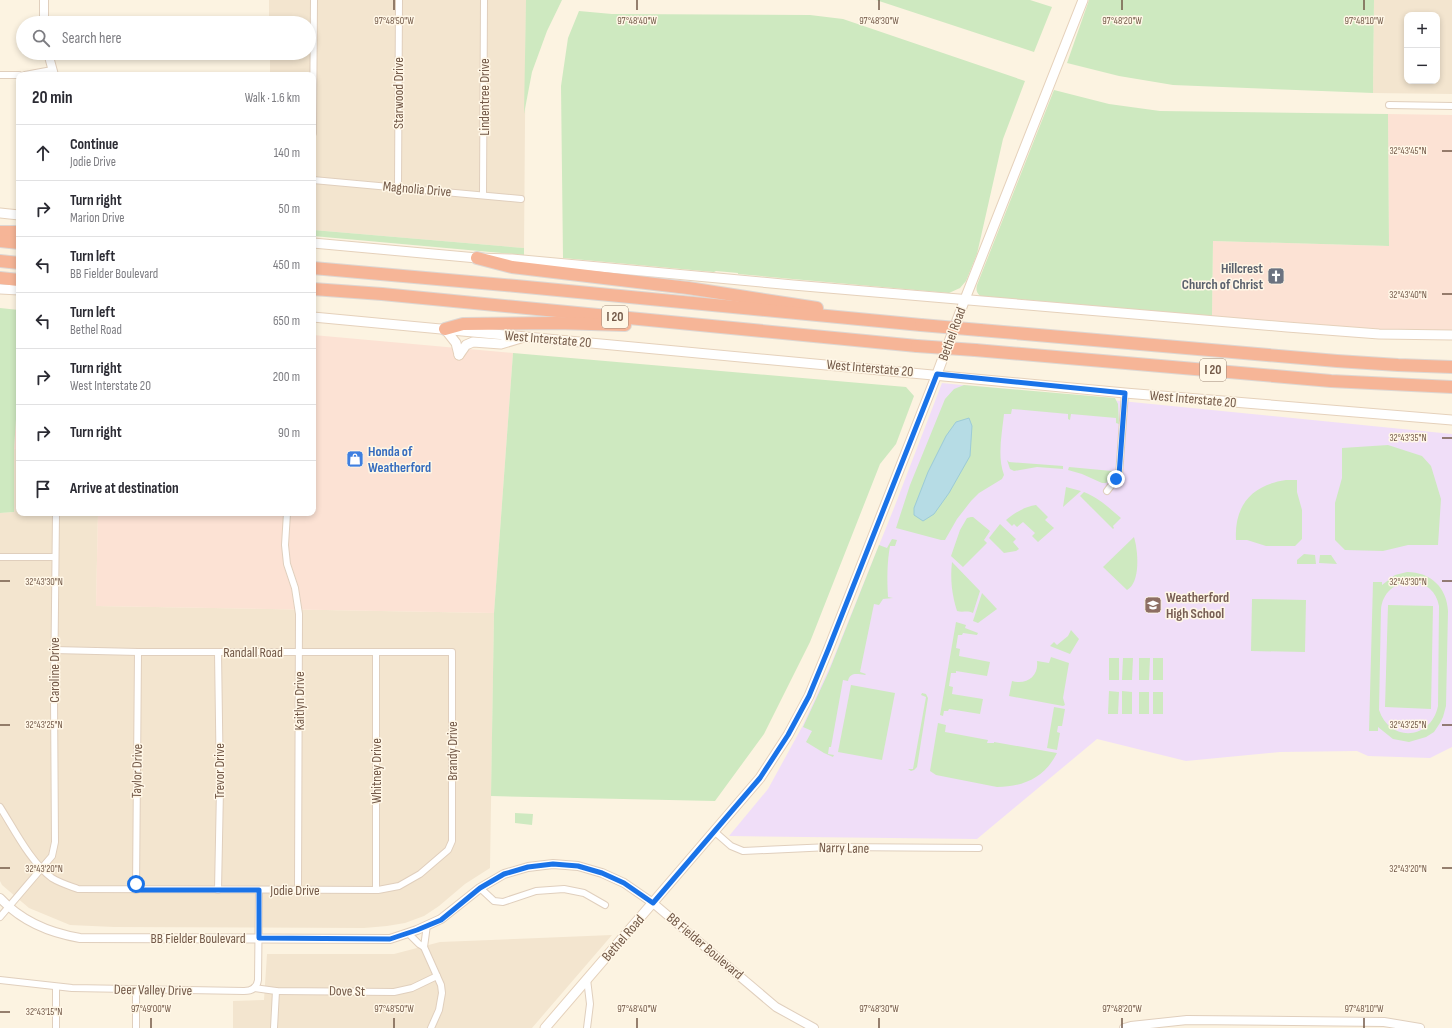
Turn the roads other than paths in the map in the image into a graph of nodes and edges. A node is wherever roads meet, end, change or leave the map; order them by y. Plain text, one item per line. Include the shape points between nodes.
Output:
1 (44, 0) edge
2 (314, 0) edge
3 (399, 0) edge
4 (484, 0) edge
5 (1083, 0) edge
6 (44, 16) edge
7 (314, 16) edge
8 (50, 60) edge
9 (314, 60) edge
10 (53, 72) edge
11 (313, 72) edge
12 (16, 75) edge
13 (0, 76) edge
14 (1389, 106) dead end
15 (1452, 106) edge
16 (316, 180) edge
17 (398, 187) junction
18 (484, 195) junction
19 (521, 199) dead end
20 (0, 213) edge
21 (16, 215) edge
22 (0, 232) edge
23 (16, 232) edge
24 (0, 241) edge
25 (16, 243) edge
26 (316, 243) edge
27 (477, 258) junction
28 (0, 261) edge
29 (16, 263) edge
30 (316, 268) edge
31 (0, 278) edge
32 (16, 280) edge
33 (0, 289) edge
34 (316, 289) edge
35 (16, 290) edge
36 (965, 299) junction
37 (316, 317) edge
38 (849, 318) junction
39 (684, 323) junction
40 (444, 329) junction
41 (1452, 335) edge
42 (527, 337) junction
43 (1452, 367) edge
44 (937, 374) junction
45 (1452, 387) edge
46 (1125, 393) junction
47 (1452, 420) edge
48 (1107, 491) dead end
49 (56, 516) edge
50 (287, 516) edge
51 (0, 557) edge
52 (55, 557) junction
53 (54, 650) junction
54 (138, 652) junction
55 (218, 652) junction
56 (299, 652) junction
57 (376, 652) junction
58 (452, 652) joint
59 (0, 807) edge
60 (715, 832) junction
61 (979, 848) dead end
62 (448, 850) joint
63 (42, 868) junction
64 (480, 888) junction
65 (136, 890) junction
66 (218, 890) junction
67 (259, 890) junction
68 (298, 890) junction
69 (376, 890) junction
70 (0, 898) edge
71 (653, 903) junction
72 (605, 905) dead end
73 (8, 907) junction
74 (0, 918) edge
75 (427, 926) junction
76 (408, 933) junction
77 (259, 938) junction
78 (424, 947) junction
79 (437, 976) junction
80 (587, 979) junction
81 (0, 980) edge
82 (56, 987) junction
83 (254, 988) junction
84 (136, 990) junction
85 (276, 991) junction
86 (1384, 1025) edge
87 (56, 1028) edge
88 (136, 1028) edge
89 (274, 1028) edge
90 (431, 1028) edge
91 (545, 1028) edge
92 (587, 1028) edge
93 (814, 1028) edge
94 (1124, 1028) edge
95 (1420, 1028) edge

1 - 6 street
2 - 7 street
3 - 17 street, Starwood Drive
4 - 18 street, Lindentree Drive
5 - 36 main road, Bethel Road
8 - 10 street
9 - 11 street
12 - 13 street
14 - 15 street
16 - 17 street, Magnolia Drive
17 - 18 street, Magnolia Drive
18 - 19 street, Magnolia Drive
20 - 21 main road
22 - 23 highway
24 - 25 highway
26 - 27 main road
27 - 36 main road
27 - 38 highway via 512,267 773,300 829,310
28 - 29 highway
30 - 38 highway, I 20
31 - 32 highway
33 - 35 main road
34 - 39 highway, I 20
36 - 41 main road via 1323,330
36 - 44 main road, Bethel Road
37 - 40 main road, West Interstate 20
38 - 43 highway, I 20, bridge via 1337,361
39 - 40 highway via 665,328 557,323 463,324
39 - 45 highway, I 20, bridge via 917,346 1331,381
40 - 42 main road, West Interstate 20
40 - 42 main road via 456,343 459,355 466,345 473,342 501,344
42 - 44 main road, West Interstate 20
44 - 46 main road, West Interstate 20
44 - 60 main road, Bethel Road via 809,696 760,778
46 - 47 main road, West Interstate 20
46 - 48 street via 1119,475
49 - 52 street, Caroline Drive
50 - 56 street, Kaitlyn Drive via 285,545 299,614
51 - 52 street
52 - 53 street, Caroline Drive
53 - 54 street, Randall Road
53 - 63 street, Caroline Drive via 55,842 52,856
54 - 55 street, Randall Road
54 - 65 street, Taylor Drive
55 - 56 street, Randall Road
55 - 66 street, Trevor Drive
56 - 57 street, Randall Road
56 - 68 street, Kaitlyn Drive
57 - 58 street, Randall Road
57 - 69 street, Whitney Drive
58 - 62 street, Brandy Drive via 452,842
59 - 63 street, Jodie Drive
60 - 61 street, Narry Lane via 731,846 743,851 830,847
60 - 71 main road, Bethel Road
62 - 69 street, Jodie Drive via 420,874 400,886
63 - 65 street, Jodie Drive via 52,878 78,889
63 - 73 street, Caroline Drive
64 - 71 street, BB Fielder Boulevard via 504,874 528,867 553,864 578,866 608,875
64 - 72 street via 494,901 504,902 536,892 564,889 584,893
64 - 75 street, BB Fielder Boulevard via 441,920
65 - 66 street, Jodie Drive
66 - 67 street, Jodie Drive
67 - 68 street, Jodie Drive
67 - 77 street
68 - 69 street, Jodie Drive
70 - 73 street, BB Fielder Boulevard
71 - 80 main road, Bethel Road
71 - 93 street, BB Fielder Boulevard via 776,1007
73 - 74 street, Caroline Drive
73 - 77 street, BB Fielder Boulevard via 44,929 80,938
75 - 76 street, BB Fielder Boulevard
75 - 78 street
76 - 77 street, BB Fielder Boulevard via 390,939
76 - 78 street
77 - 83 street via 258,980
78 - 79 street
79 - 85 street, Dove St via 412,988 394,992
79 - 90 street via 442,993 439,1010
80 - 91 main road, Bethel Road
80 - 92 street via 590,1004
81 - 82 street, Deer Valley Drive
82 - 84 street, Deer Valley Drive
82 - 87 street
83 - 84 street, Deer Valley Drive via 248,991
83 - 85 street, Dove St
84 - 88 street
85 - 89 street
86 - 94 street via 1187,1020
86 - 95 street

